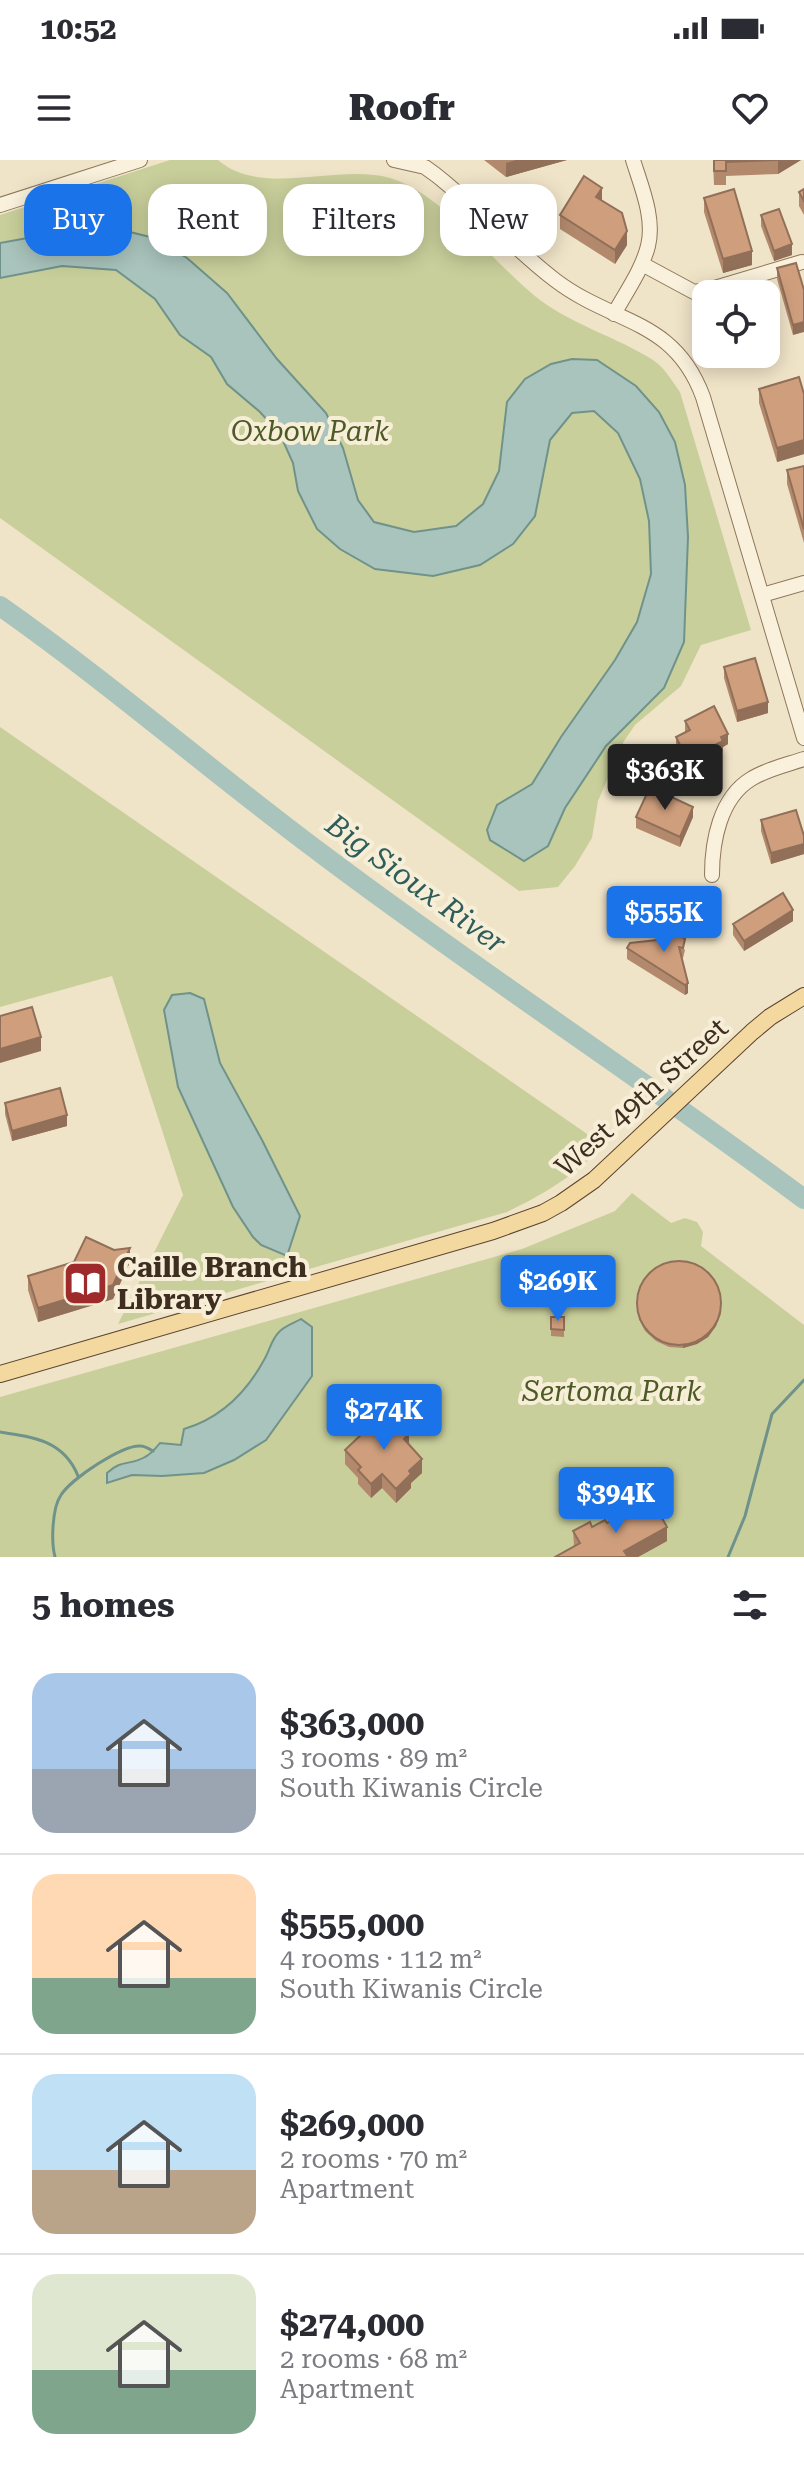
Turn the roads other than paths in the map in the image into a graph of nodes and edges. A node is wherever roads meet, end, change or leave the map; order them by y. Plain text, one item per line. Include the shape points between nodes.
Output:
1 (140, 160) edge
2 (394, 160) edge
3 (633, 160) edge
4 (0, 205) edge
5 (802, 262) dead end
6 (642, 264) junction
7 (614, 314) junction
8 (804, 583) edge
9 (762, 595) junction
10 (804, 738) edge
11 (804, 759) edge
12 (712, 875) dead end
13 (804, 996) edge
14 (0, 1374) edge

1 - 4 street
2 - 7 street via 425,167 557,282
3 - 6 street via 650,232
5 - 6 street via 694,292
6 - 7 street
7 - 9 street via 666,341 697,382
8 - 9 street
9 - 10 street
11 - 12 street via 760,774 738,789 713,844
13 - 14 main road, West 49th Street via 722,1058 594,1180 523,1221

